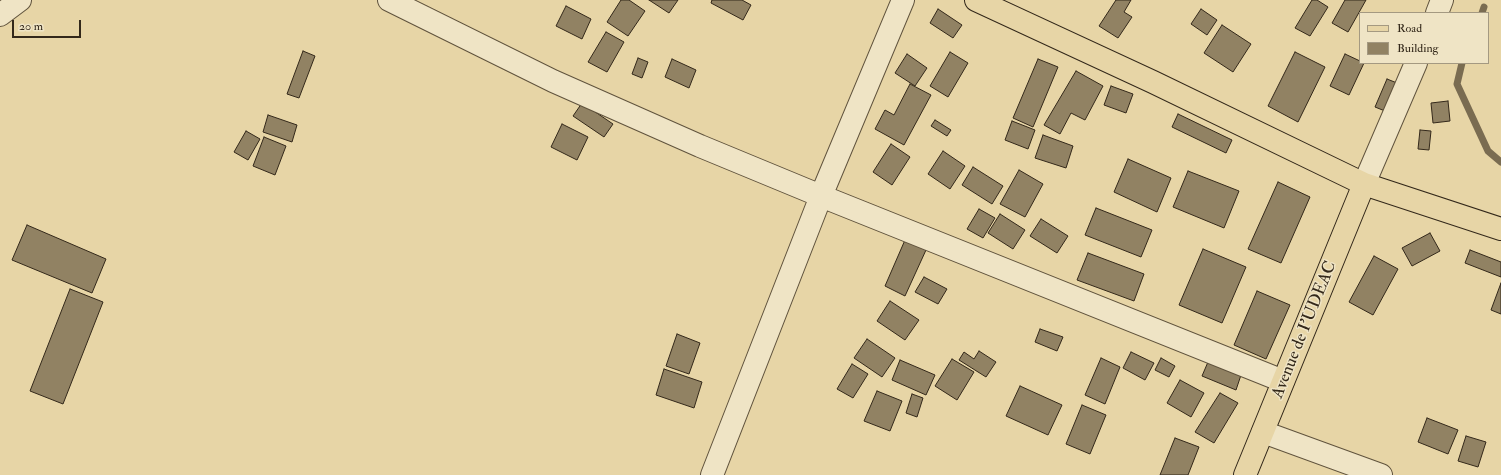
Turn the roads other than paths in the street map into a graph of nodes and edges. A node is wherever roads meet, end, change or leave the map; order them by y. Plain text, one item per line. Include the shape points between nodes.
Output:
1 (20, 0) edge
2 (389, 0) edge
3 (903, 0) edge
4 (976, 0) edge
5 (1442, 0) edge
6 (1437, 12) edge
7 (0, 14) edge
8 (1416, 64) edge
9 (1364, 184) junction
10 (820, 196) junction
11 (1501, 229) edge
12 (1283, 381) junction
13 (1263, 432) junction
14 (712, 475) edge
15 (1245, 475) edge
16 (1381, 475) edge

1 - 7 street
2 - 10 street via 553,82
3 - 10 street
4 - 9 main road
5 - 6 street
8 - 9 street
9 - 11 main road
9 - 12 main road, Avenue de I'UDEAC
10 - 12 street
10 - 14 street
12 - 13 main road, Avenue de I'UDEAC
13 - 15 main road, Avenue de I'UDEAC
13 - 16 street

